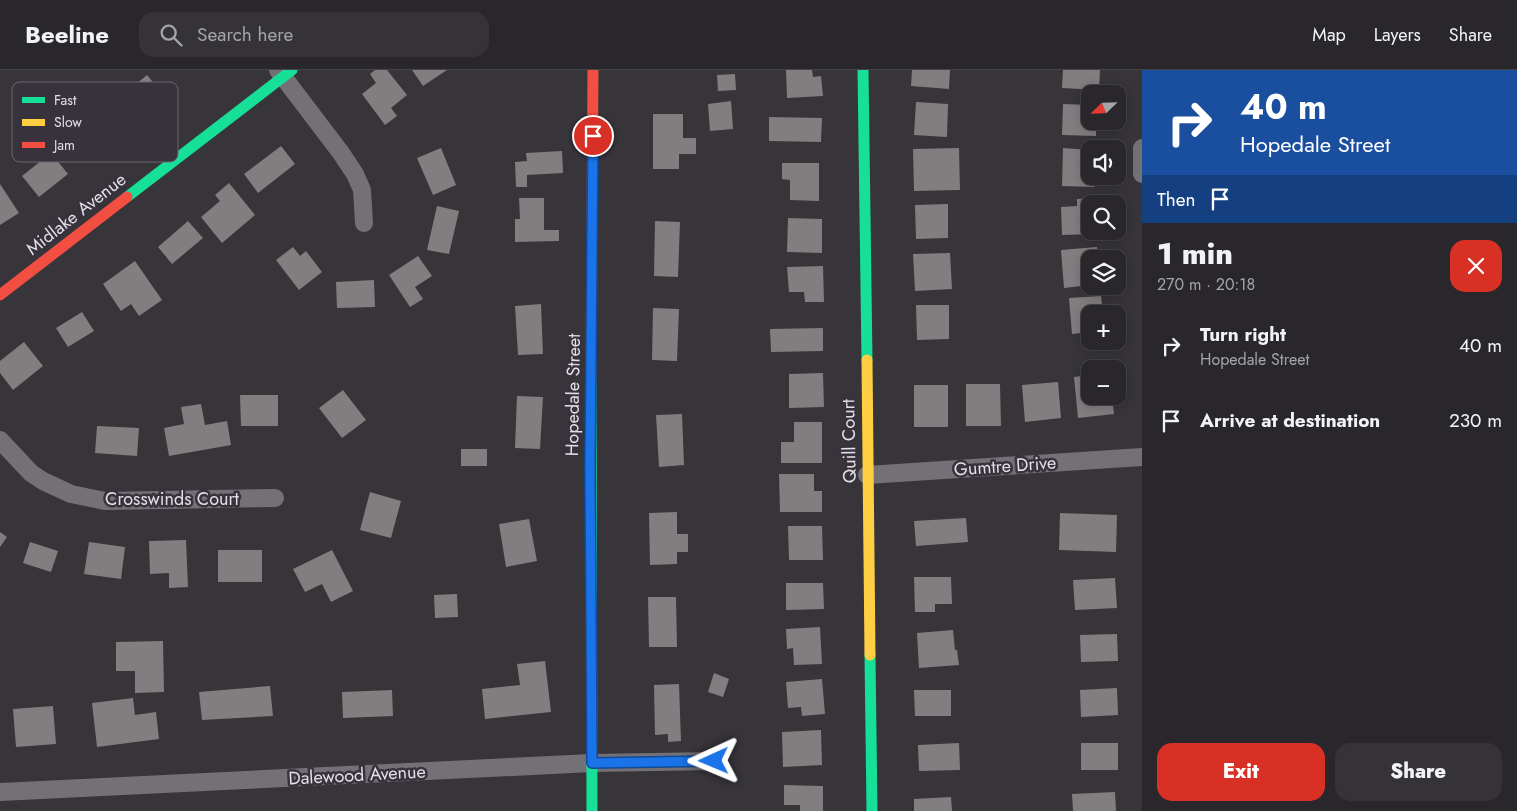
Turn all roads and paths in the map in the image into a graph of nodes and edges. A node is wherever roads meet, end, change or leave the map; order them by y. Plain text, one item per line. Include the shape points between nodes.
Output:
1 (593, 70) edge
2 (862, 70) edge
3 (284, 72) edge
4 (1142, 148) edge
5 (178, 155) edge
6 (1142, 160) edge
7 (169, 162) edge
8 (1142, 174) edge
9 (364, 223) dead end
10 (0, 295) edge
11 (0, 440) edge
12 (1142, 457) edge
13 (867, 475) junction
14 (275, 498) dead end
15 (714, 761) dead end
16 (592, 763) junction
17 (0, 792) edge
18 (592, 811) edge
19 (872, 811) edge

1 - 16 street, Hopedale Street
2 - 13 street, Quill Court
3 - 5 street, Midlake Avenue
3 - 9 street via 355,174 362,190
4 - 6 street
6 - 8 street
7 - 10 street, Midlake Avenue
11 - 14 street, Crosswinds Court via 31,473 71,494 106,501
12 - 13 street, Gumtre Drive
13 - 19 street, Quill Court
15 - 16 street, Dalewood Avenue
16 - 17 street, Dalewood Avenue
16 - 18 street, Hopedale Street

